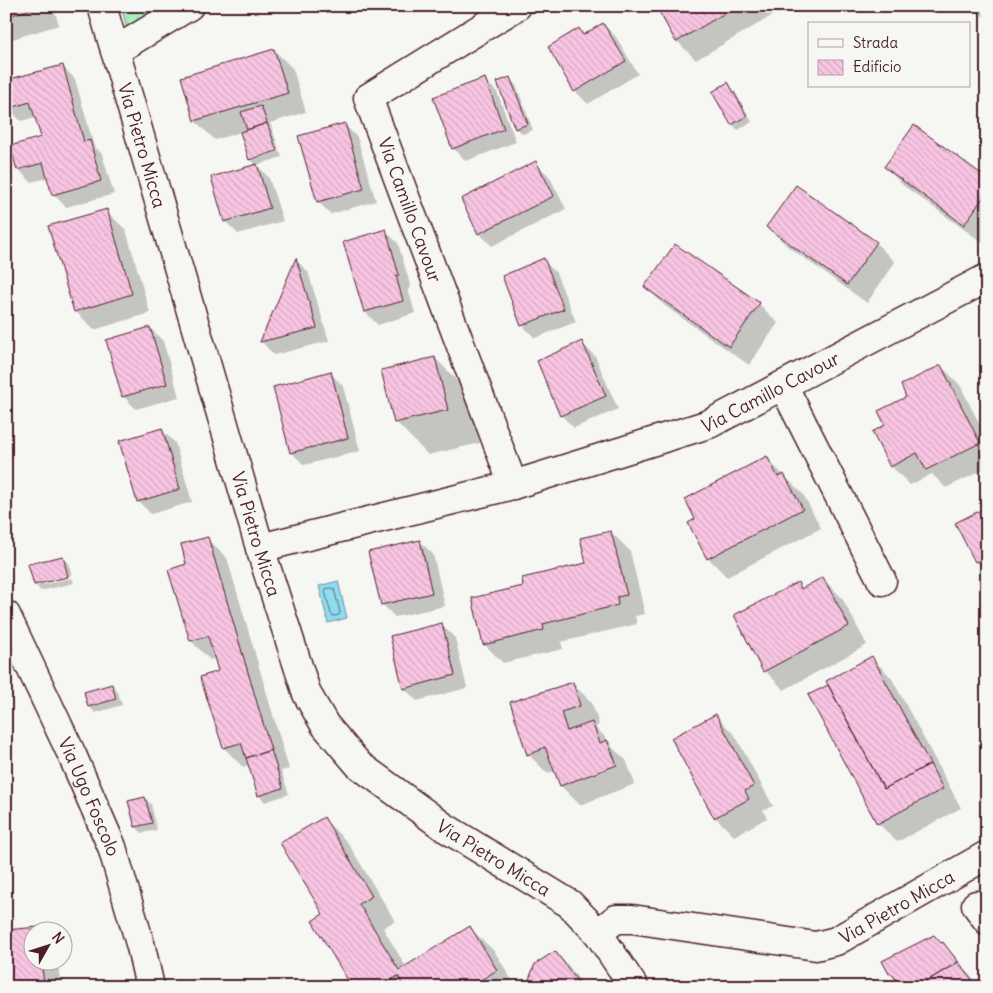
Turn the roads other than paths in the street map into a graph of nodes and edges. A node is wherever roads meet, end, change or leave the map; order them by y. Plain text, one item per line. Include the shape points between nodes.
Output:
1 (102, 6) edge
2 (189, 6) edge
3 (517, 6) edge
4 (115, 51) junction
5 (987, 278) edge
6 (783, 385) junction
7 (513, 485) junction
8 (260, 548) junction
9 (882, 581) dead end
10 (6, 615) edge
11 (987, 855) edge
12 (598, 933) junction
13 (150, 987) edge
14 (634, 987) edge

1 - 4 street, Via Pietro Micca
2 - 4 street
3 - 7 street, Via Camillo Cavour via 368,98
4 - 8 street, Via Pietro Micca
5 - 6 street, Via Camillo Cavour
6 - 7 street, Via Camillo Cavour via 709,424
6 - 9 street
7 - 8 street, Via Camillo Cavour
8 - 12 street, Via Pietro Micca via 307,694 325,725 358,765 444,827 570,904
10 - 13 street, Via Ugo Foscolo via 112,847
11 - 12 street, Via Pietro Micca via 836,941 816,946 632,919 616,919
12 - 14 street, Via Pietro Micca

